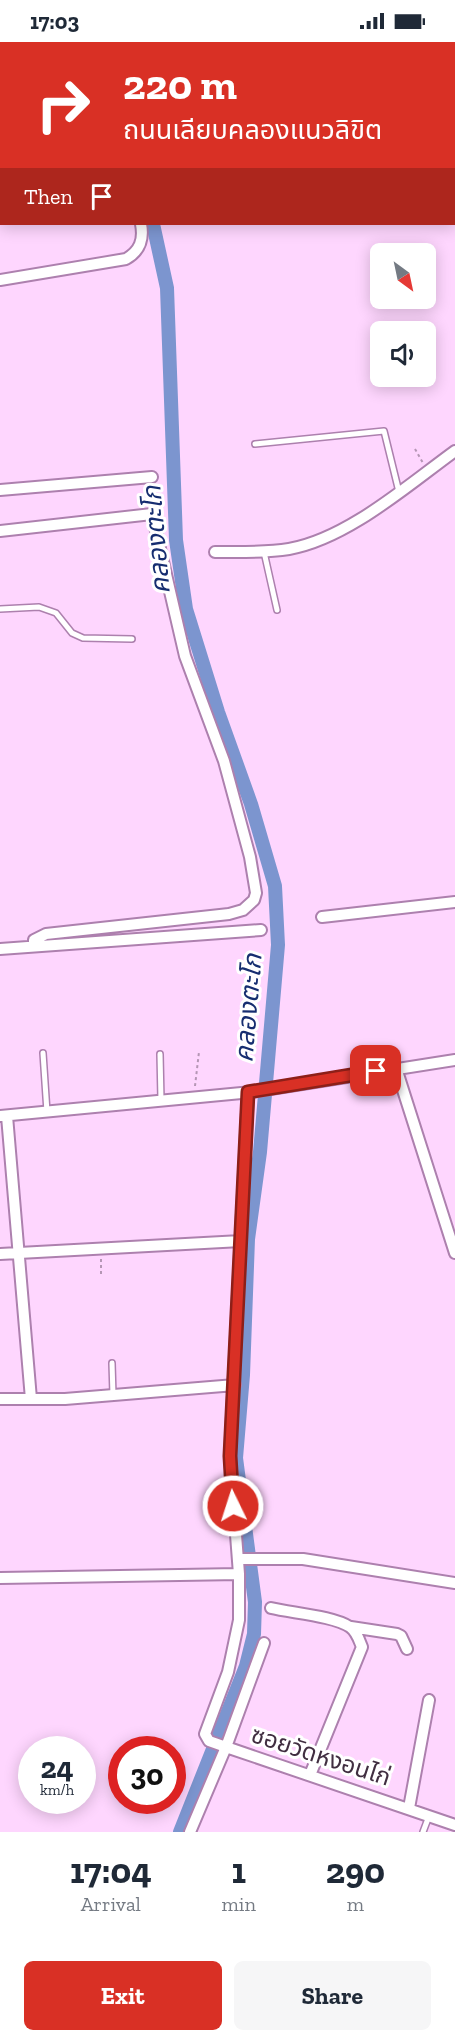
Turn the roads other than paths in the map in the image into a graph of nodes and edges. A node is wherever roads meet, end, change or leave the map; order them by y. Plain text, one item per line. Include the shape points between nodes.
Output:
1 (141, 225) edge
2 (0, 280) edge
3 (255, 444) dead end
4 (455, 451) edge
5 (152, 477) dead end
6 (0, 490) edge
7 (399, 492) junction
8 (0, 531) edge
9 (215, 552) dead end
10 (264, 552) junction
11 (0, 609) edge
12 (277, 610) dead end
13 (132, 639) dead end
14 (455, 903) edge
15 (322, 917) dead end
16 (261, 930) dead end
17 (34, 945) junction
18 (0, 949) edge
19 (43, 1053) dead end
20 (160, 1054) dead end
21 (455, 1060) edge
22 (396, 1068) junction
23 (250, 1092) junction
24 (161, 1100) junction
25 (47, 1112) junction
26 (3, 1116) edge
27 (241, 1241) junction
28 (20, 1250) junction
29 (455, 1252) edge
30 (0, 1254) edge
31 (112, 1363) dead end
32 (235, 1385) junction
33 (113, 1395) junction
34 (0, 1399) edge
35 (31, 1399) junction
36 (240, 1559) junction
37 (239, 1574) junction
38 (0, 1578) edge
39 (455, 1583) edge
40 (271, 1608) dead end
41 (351, 1627) junction
42 (264, 1643) dead end
43 (407, 1649) dead end
44 (429, 1700) dead end
45 (224, 1746) junction
46 (310, 1775) junction
47 (409, 1808) junction
48 (429, 1816) junction
49 (455, 1826) edge
50 (190, 1832) edge
51 (423, 1832) edge

1 - 2 street via 137,253 126,259
3 - 7 lane via 384,431
4 - 7 street
5 - 6 street
7 - 10 street via 318,540
8 - 17 street via 152,514 185,656 224,761 256,893 250,905 229,914 46,934 34,940
9 - 10 street
10 - 12 lane
11 - 13 lane via 39,607 56,613 72,633 83,638
14 - 15 street
16 - 17 street
17 - 18 street
19 - 25 lane
20 - 24 lane
21 - 22 street
22 - 23 street
22 - 29 street
23 - 24 street
23 - 27 street
24 - 25 street
25 - 26 street
26 - 28 street
27 - 28 street
27 - 32 street
28 - 30 street
28 - 35 street
31 - 33 lane
32 - 33 street
32 - 36 street via 230,1456
33 - 35 street
34 - 35 street
36 - 37 street
36 - 39 street via 303,1559
37 - 38 street
37 - 45 street via 239,1620 228,1672 205,1734 208,1741
40 - 41 street
41 - 43 street via 397,1634
41 - 46 street via 362,1647
42 - 45 street
44 - 47 street
45 - 46 street, ซอยวัดหงอนไก่
45 - 50 street, ซอยวัดหงอนไก่
46 - 47 street, ซอยวัดหงอนไก่
47 - 48 street, ซอยวัดหงอนไก่
48 - 49 street, ซอยวัดหงอนไก่
48 - 51 lane

